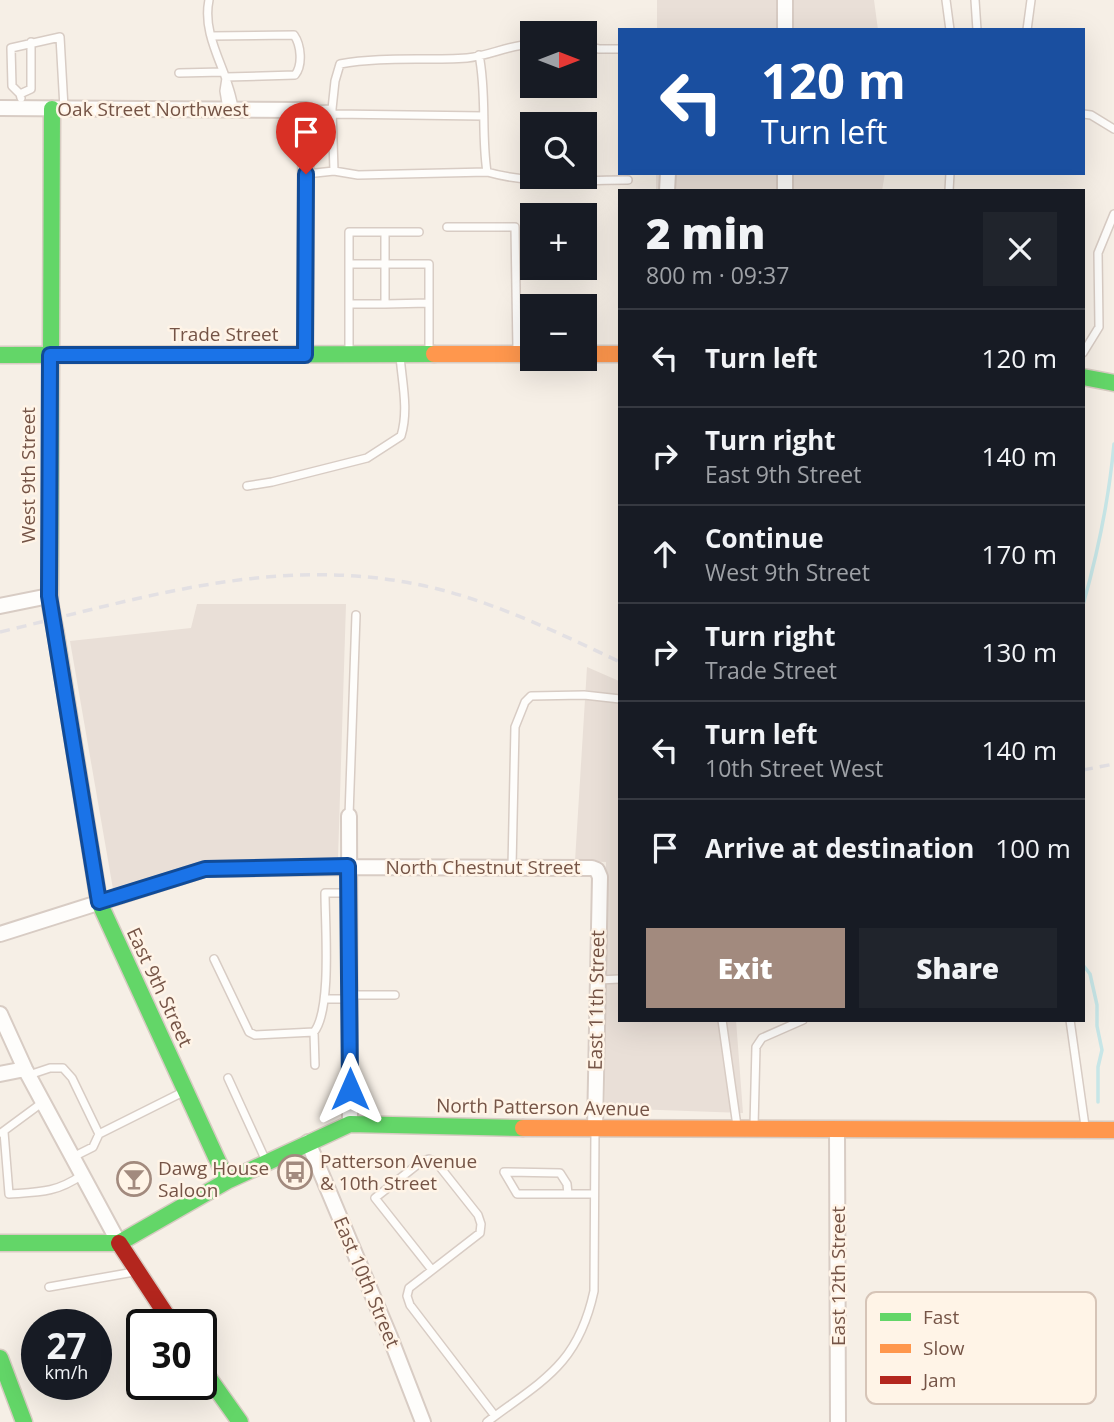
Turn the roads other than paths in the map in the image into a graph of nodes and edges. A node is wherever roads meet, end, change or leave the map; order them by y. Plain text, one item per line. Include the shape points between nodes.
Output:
1 (209, 0) edge
2 (785, 0) edge
3 (946, 0) edge
4 (975, 0) edge
5 (1031, 0) edge
6 (785, 28) edge
7 (950, 28) edge
8 (977, 28) edge
9 (1027, 28) edge
10 (211, 36) junction
11 (31, 42) junction
12 (520, 45) edge
13 (597, 49) edge
14 (618, 49) edge
15 (479, 55) junction
16 (179, 73) dead end
17 (225, 75) junction
18 (22, 101) junction
19 (0, 108) edge
20 (58, 109) junction
21 (231, 109) junction
22 (306, 110) junction
23 (332, 112) junction
24 (1085, 114) edge
25 (483, 116) junction
26 (1114, 129) edge
27 (334, 171) junction
28 (487, 172) junction
29 (306, 174) junction
30 (628, 180) dead end
31 (1114, 214) edge
32 (447, 227) dead end
33 (384, 232) junction
34 (419, 232) dead end
35 (349, 264) junction
36 (384, 264) junction
37 (520, 294) edge
38 (429, 303) junction
39 (349, 304) junction
40 (384, 304) junction
41 (1085, 347) edge
42 (520, 354) edge
43 (597, 354) edge
44 (618, 354) edge
45 (0, 355) edge
46 (50, 355) junction
47 (305, 355) junction
48 (349, 355) junction
49 (400, 355) junction
50 (429, 355) junction
51 (1085, 377) edge
52 (1114, 383) edge
53 (247, 486) dead end
54 (50, 599) junction
55 (0, 606) edge
56 (356, 615) dead end
57 (618, 699) edge
58 (349, 816) joint
59 (348, 866) junction
60 (512, 867) junction
61 (597, 870) joint
62 (348, 893) junction
63 (99, 902) junction
64 (0, 934) edge
65 (214, 959) dead end
66 (618, 979) edge
67 (597, 980) junction
68 (395, 995) dead end
69 (350, 997) junction
70 (325, 999) junction
71 (0, 1014) edge
72 (722, 1022) edge
73 (798, 1022) edge
74 (1070, 1022) edge
75 (314, 1031) junction
76 (314, 1065) dead end
77 (26, 1072) junction
78 (0, 1074) edge
79 (228, 1078) dead end
80 (185, 1091) junction
81 (43, 1102) junction
82 (351, 1124) junction
83 (595, 1129) junction
84 (746, 1130) junction
85 (837, 1130) junction
86 (1086, 1130) junction
87 (1114, 1130) edge
88 (2, 1133) edge
89 (99, 1134) junction
90 (308, 1142) junction
91 (73, 1157) junction
92 (267, 1162) junction
93 (82, 1175) junction
94 (227, 1181) junction
95 (568, 1194) junction
96 (594, 1194) junction
97 (119, 1242) junction
98 (0, 1243) edge
99 (432, 1270) junction
100 (138, 1272) junction
101 (49, 1287) dead end
102 (162, 1309) edge
103 (0, 1358) edge
104 (217, 1390) edge
105 (495, 1416) junction
106 (24, 1422) edge
107 (240, 1422) edge
108 (423, 1422) edge
109 (487, 1422) edge
110 (838, 1422) edge

1 - 10 lane
2 - 6 street
3 - 7 lane
4 - 8 lane
5 - 9 lane
10 - 17 lane
10 - 17 lane via 297,38 299,70 295,75
11 - 18 lane via 30,89
11 - 18 lane via 11,48 12,86
11 - 20 lane via 60,37
12 - 15 lane
13 - 14 lane
15 - 23 lane via 340,64
15 - 25 lane
16 - 17 lane
17 - 21 lane via 224,90
18 - 19 street, Oak Street Northwest
18 - 20 street, Oak Street Northwest
20 - 21 street, Oak Street Northwest
20 - 46 street, West 9th Street
21 - 22 street, Oak Street Northwest
22 - 23 lane
22 - 29 street
23 - 25 lane
23 - 27 lane
24 - 26 lane
25 - 28 lane
27 - 28 lane via 358,175
27 - 29 lane
28 - 30 lane via 556,182
29 - 47 street
31 - 41 lane via 1098,253 1099,327
32 - 37 lane via 515,228
33 - 34 lane
33 - 35 lane via 349,232
33 - 36 lane
35 - 36 lane
35 - 39 lane
36 - 38 lane via 429,264
36 - 40 lane
38 - 40 lane
38 - 50 lane
39 - 40 lane
39 - 48 lane
42 - 50 street, Trade Street
43 - 44 street
45 - 46 street, Trade Street
46 - 47 street, Trade Street
46 - 54 street, West 9th Street
47 - 48 street, Trade Street
48 - 49 street, Trade Street
49 - 50 street, Trade Street
49 - 53 lane via 405,410 401,436 367,458
51 - 52 street
54 - 55 street
54 - 63 street, East 9th Street, bridge
56 - 58 lane
57 - 60 lane via 531,696 525,702 515,727
58 - 59 street
59 - 60 street, North Chestnut Street
59 - 62 street
59 - 63 street, North Chestnut Street via 205,869
60 - 61 street, North Chestnut Street
61 - 67 street, East 11th Street
62 - 69 street
62 - 70 lane via 325,893
63 - 64 street, North Chestnut Street
63 - 80 street, East 9th Street
65 - 75 lane via 250,1031 256,1035
66 - 67 lane
67 - 83 street, East 11th Street
68 - 69 lane
69 - 70 lane
69 - 82 street
70 - 75 lane
71 - 77 street
72 - 84 lane
73 - 84 lane via 758,1042
74 - 86 lane
75 - 76 lane
77 - 78 street
77 - 81 street
77 - 89 lane via 62,1068
79 - 92 lane
80 - 89 lane
80 - 94 street, East 9th Street
81 - 88 lane
81 - 91 street
82 - 83 street, North Patterson Avenue
82 - 90 street, North Patterson Avenue
83 - 84 street, North Patterson Avenue
83 - 96 lane
84 - 85 street, North Patterson Avenue
85 - 86 street, North Patterson Avenue
85 - 110 street, East 12th Street
86 - 87 street, North Patterson Avenue
88 - 93 lane via 9,1194 54,1191
89 - 91 lane via 93,1147
90 - 92 street, North Patterson Avenue
90 - 108 street, East 10th Street
91 - 93 street
92 - 94 street, North Patterson Avenue
93 - 97 street
94 - 97 street, North Patterson Avenue
95 - 95 lane via 517,1194 504,1172 560,1172
95 - 96 lane
96 - 105 lane via 594,1291 581,1335 553,1372
97 - 98 street, North Patterson Avenue
97 - 100 street
99 - 99 lane via 480,1233 481,1224 436,1162 429,1159 375,1198
99 - 105 lane via 409,1289 410,1305
100 - 101 lane
100 - 102 street
103 - 106 street
104 - 107 street
105 - 109 lane

